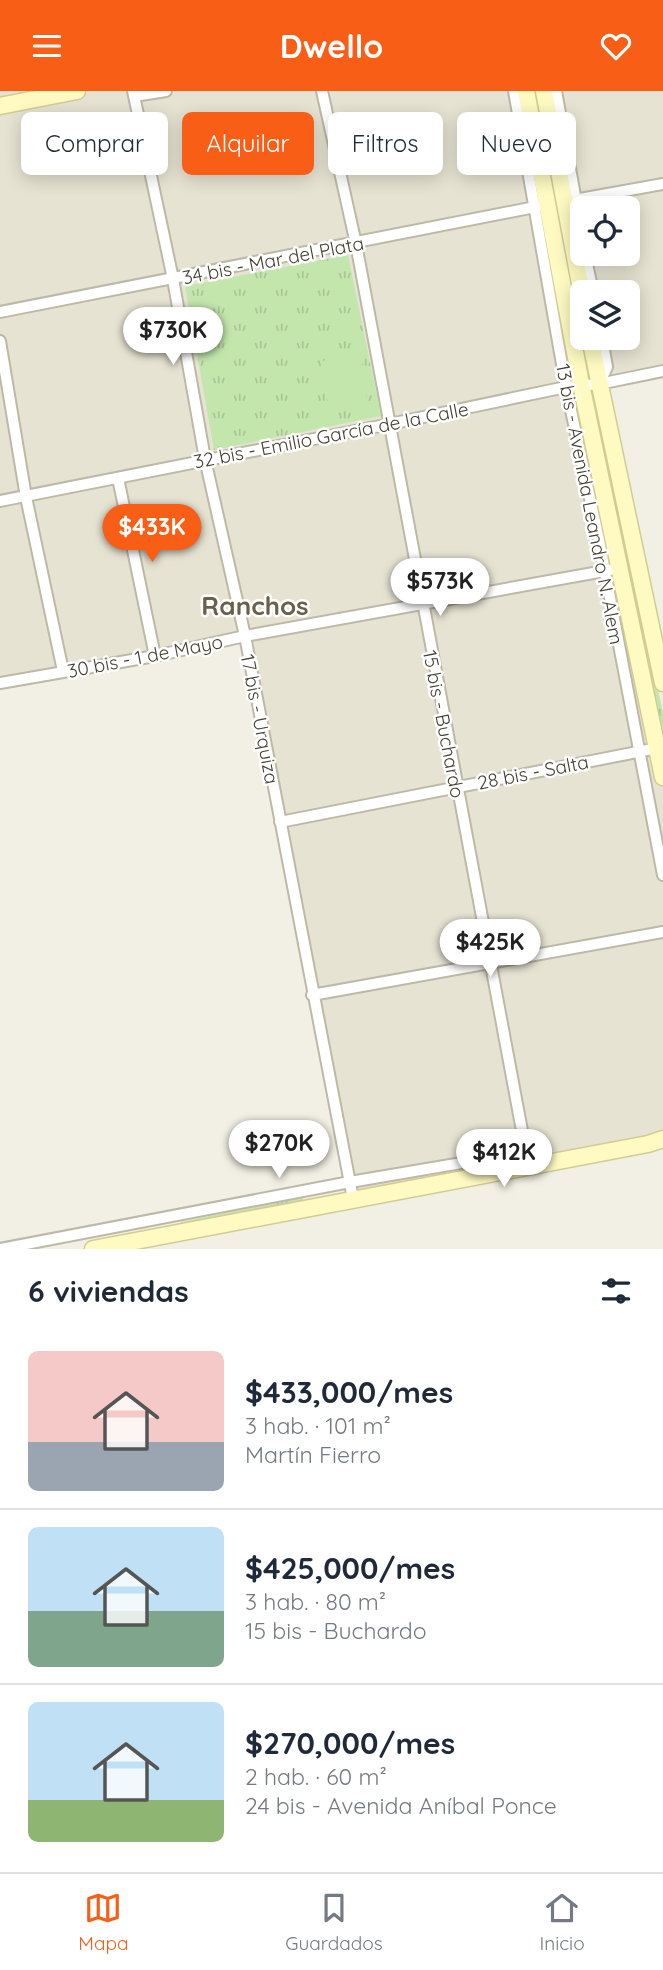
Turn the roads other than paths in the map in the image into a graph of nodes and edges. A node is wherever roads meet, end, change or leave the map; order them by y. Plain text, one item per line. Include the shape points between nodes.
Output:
1 (20, 91) edge
2 (77, 91) edge
3 (166, 91) edge
4 (322, 91) edge
5 (514, 91) edge
6 (526, 91) edge
7 (544, 91) edge
8 (556, 91) edge
9 (134, 94) edge
10 (0, 95) edge
11 (0, 106) edge
12 (663, 184) edge
13 (569, 201) junction
14 (540, 206) junction
15 (356, 244) junction
16 (173, 279) junction
17 (580, 280) edge
18 (0, 312) edge
19 (0, 341) edge
20 (592, 350) edge
21 (604, 350) edge
22 (663, 371) edge
23 (599, 384) junction
24 (573, 386) junction
25 (390, 425) junction
26 (205, 459) junction
27 (118, 478) junction
28 (26, 497) junction
29 (0, 501) edge
30 (613, 570) junction
31 (422, 604) junction
32 (245, 636) junction
33 (155, 656) junction
34 (63, 671) junction
35 (0, 683) edge
36 (663, 683) edge
37 (661, 748) edge
38 (639, 752) junction
39 (663, 777) edge
40 (456, 786) junction
41 (280, 822) junction
42 (663, 875) edge
43 (663, 932) edge
44 (491, 963) junction
45 (312, 995) junction
46 (658, 1143) edge
47 (527, 1159) junction
48 (350, 1182) junction
49 (353, 1199) junction
50 (0, 1249) edge
51 (93, 1249) edge

1 - 10 main road
2 - 11 main road
3 - 9 street
4 - 15 street, 15 bis - Buchardo
5 - 14 street, 13 bis - Avenida Leandro N. Alem
6 - 14 main road, 13 bis - Avenida Leandro N. Alem
7 - 13 main road
8 - 13 street
9 - 16 street, 17 bis - Urquiza
12 - 13 street
13 - 17 main road
14 - 15 street, 34 bis - Mar del Plata
14 - 24 main road, 13 bis - Avenida Leandro N. Alem
15 - 16 street, 34 bis - Mar del Plata
15 - 25 street, 15 bis - Buchardo
16 - 18 street, 34 bis - Mar del Plata
16 - 26 street, 17 bis - Urquiza
19 - 28 street
20 - 23 main road, 13 bis - Avenida Leandro N. Alem
21 - 23 street via 607,366
22 - 23 street, 32 bis - Emilio García de la Calle
23 - 24 street, 32 bis - Emilio García de la Calle
23 - 36 main road, 13 bis - Avenida Leandro N. Alem
24 - 25 street, 32 bis - Emilio García de la Calle
24 - 30 main road, 13 bis - Avenida Leandro N. Alem
25 - 26 street, 32 bis - Emilio García de la Calle
25 - 31 street, 15 bis - Buchardo
26 - 27 street, 32 bis - Emilio García de la Calle
26 - 32 street, 17 bis - Urquiza
27 - 28 street, 32 bis - Emilio García de la Calle
27 - 33 street
28 - 29 street, 32 bis - Emilio García de la Calle
28 - 34 street
30 - 31 street, 30 bis - 1 de Mayo
30 - 37 main road, 13 bis - Avenida Leandro N. Alem
30 - 38 street, 13 bis - Avenida Leandro N. Alem
31 - 32 street, 30 bis - 1 de Mayo
31 - 40 street, 15 bis - Buchardo
32 - 33 street, 30 bis - 1 de Mayo
32 - 41 street, 17 bis - Urquiza
33 - 34 street, 30 bis - 1 de Mayo
34 - 35 street, 30 bis - 1 de Mayo
37 - 38 street, 28 bis - Salta
37 - 39 main road, 13 bis - Avenida Leandro N. Alem
38 - 40 street, 28 bis - Salta
38 - 42 street, 13 bis - Avenida Leandro N. Alem
40 - 41 street, 28 bis - Salta
40 - 44 street, 15 bis - Buchardo
41 - 45 street, 17 bis - Urquiza
43 - 44 street
44 - 45 street
44 - 47 street, 15 bis - Buchardo
45 - 48 street, 17 bis - Urquiza
46 - 47 main road
47 - 48 street
47 - 49 main road
48 - 49 street, 17 bis - Urquiza
48 - 50 street
49 - 51 main road

